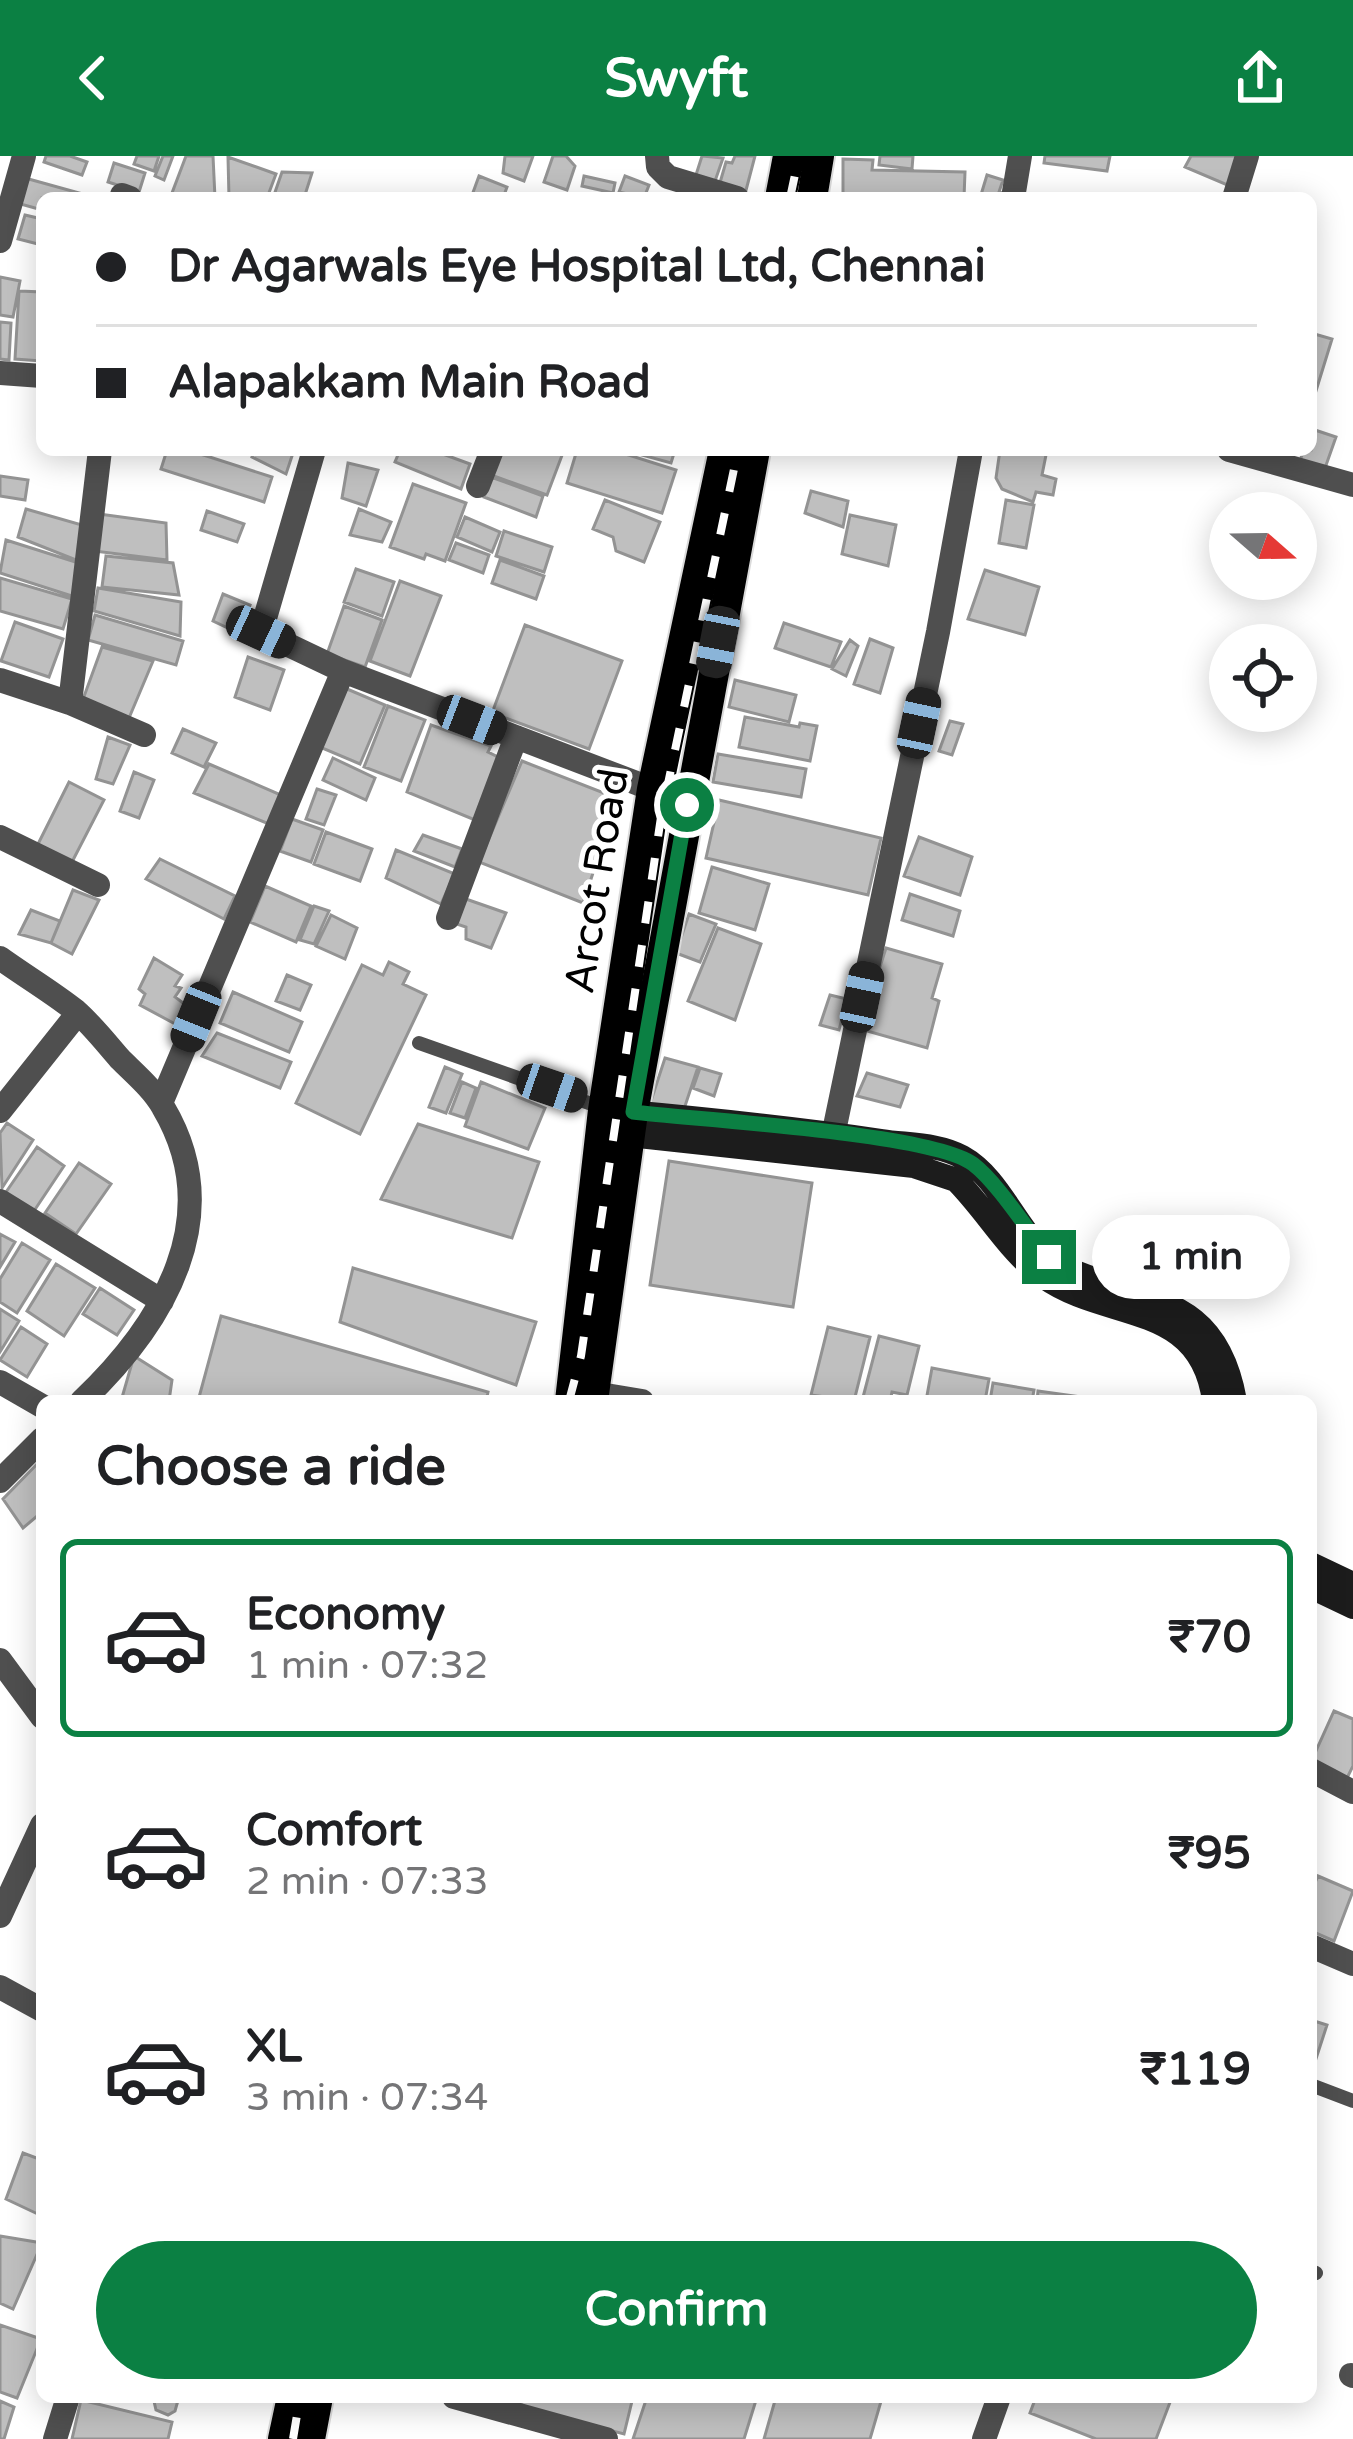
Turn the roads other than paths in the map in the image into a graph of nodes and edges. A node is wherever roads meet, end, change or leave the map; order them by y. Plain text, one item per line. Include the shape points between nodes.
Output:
1 (24, 156) edge
2 (657, 156) edge
3 (788, 156) edge
4 (819, 156) edge
5 (1020, 156) edge
6 (1246, 156) edge
7 (716, 192) edge
8 (781, 192) edge
9 (813, 192) edge
10 (1014, 192) edge
11 (1236, 192) edge
12 (0, 241) edge
13 (0, 373) edge
14 (36, 376) edge
15 (99, 456) edge
16 (312, 456) edge
17 (490, 456) edge
18 (723, 456) edge
19 (754, 456) edge
20 (970, 456) edge
21 (1251, 456) edge
22 (1353, 484) edge
23 (478, 485) dead end
24 (343, 670) junction
25 (0, 680) edge
26 (70, 703) junction
27 (144, 735) dead end
28 (516, 736) junction
29 (652, 788) junction
30 (0, 837) edge
31 (98, 885) dead end
32 (448, 918) dead end
33 (0, 958) edge
34 (78, 1013) junction
35 (419, 1043) dead end
36 (161, 1102) junction
37 (0, 1111) edge
38 (617, 1122) junction
39 (831, 1145) junction
40 (0, 1201) edge
41 (162, 1301) junction
42 (0, 1382) edge
43 (88, 1395) edge
44 (586, 1395) edge
45 (1213, 1395) edge
46 (1233, 1395) edge
47 (36, 1403) edge
48 (36, 1445) edge
49 (0, 1481) edge
50 (1317, 1567) edge
51 (1353, 1584) edge
52 (1317, 1590) edge
53 (1353, 1607) edge
54 (0, 1660) edge
55 (36, 1709) edge
56 (1317, 1772) edge
57 (1353, 1792) edge
58 (36, 1839) edge
59 (0, 1916) edge
60 (1317, 1949) edge
61 (1353, 1964) edge
62 (0, 1987) edge
63 (36, 2007) edge
64 (1317, 2087) edge
65 (1353, 2101) edge
66 (66, 2403) edge
67 (291, 2403) edge
68 (317, 2403) edge
69 (476, 2403) edge
70 (997, 2403) edge
71 (55, 2439) edge
72 (283, 2439) edge
73 (310, 2439) edge
74 (606, 2439) edge
75 (983, 2439) edge

1 - 12 street
2 - 7 street via 668,178
3 - 8 main road
4 - 9 main road
5 - 10 street
6 - 11 street
13 - 14 street
15 - 26 street
16 - 24 street via 261,632
17 - 23 street
18 - 29 main road, Arcot Road
19 - 38 main road, Arcot Road
20 - 39 street
21 - 22 street
24 - 28 street
24 - 36 street
25 - 26 street
26 - 27 street
28 - 29 street
28 - 32 street
29 - 38 main road, Arcot Road
30 - 31 street
33 - 34 street
34 - 36 street
34 - 37 street
35 - 38 lane via 596,1103
36 - 41 street via 184,1147 192,1196 185,1248
38 - 39 main road
38 - 44 main road, Arcot Road
39 - 45 main road via 956,1180 1048,1280 1177,1332
39 - 46 main road via 935,1148 973,1164 1049,1257 1185,1313 1224,1358
40 - 41 street
41 - 43 street via 129,1354
42 - 47 street
48 - 49 street
50 - 51 main road
52 - 53 main road
54 - 55 street
56 - 57 street
58 - 59 street
60 - 61 street
62 - 63 street
64 - 65 lane
66 - 71 street
67 - 72 main road
68 - 73 main road
69 - 74 street
70 - 75 street

